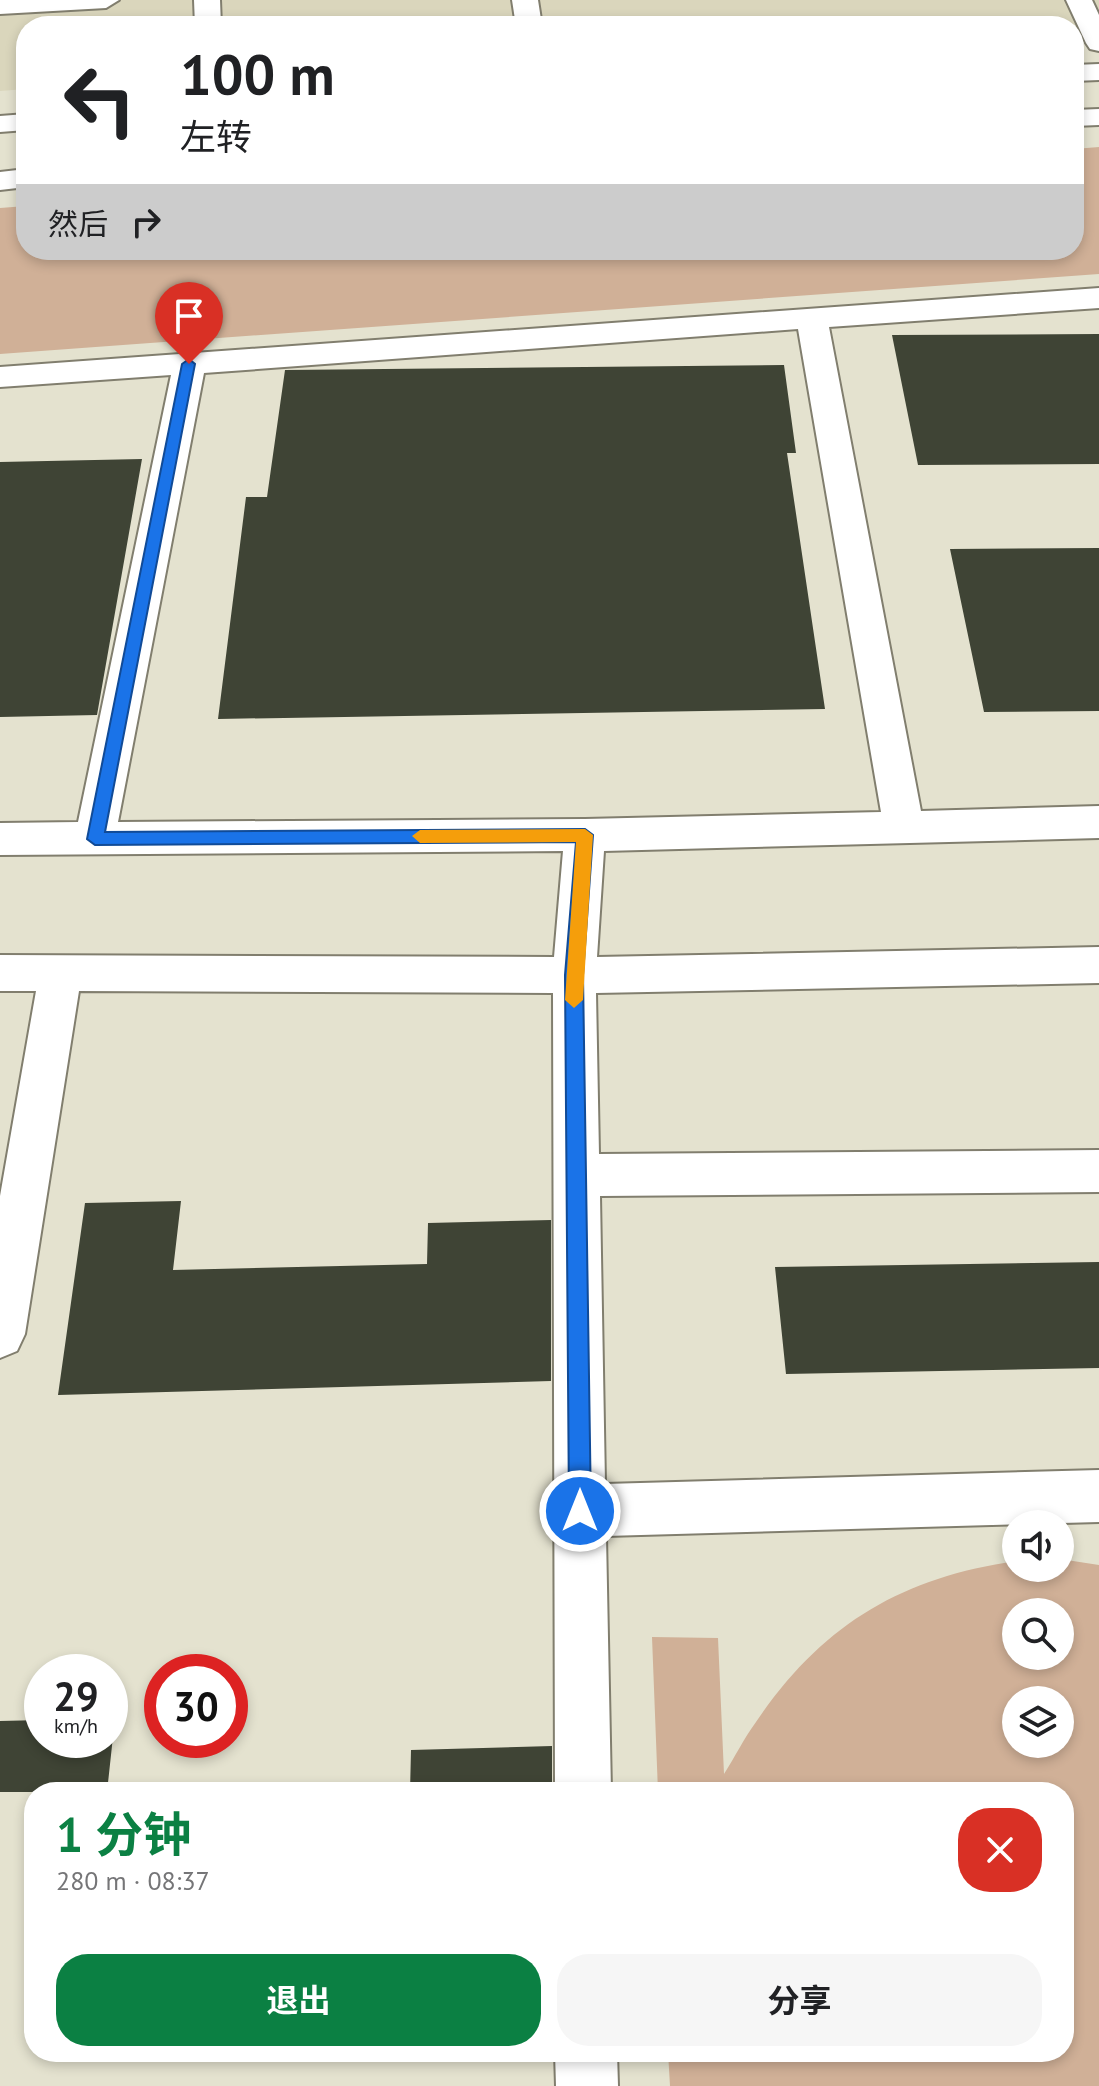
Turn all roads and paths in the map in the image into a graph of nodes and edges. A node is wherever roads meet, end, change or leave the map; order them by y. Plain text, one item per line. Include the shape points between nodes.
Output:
1 (88, 0) edge
2 (1079, 0) edge
3 (0, 6) edge
4 (1099, 43) edge
5 (1099, 298) edge
6 (812, 319) junction
7 (189, 364) junction
8 (0, 377) edge
9 (1099, 822) edge
10 (904, 827) junction
11 (585, 835) junction
12 (0, 839) edge
13 (95, 839) junction
14 (1099, 965) edge
15 (0, 973) edge
16 (61, 973) junction
17 (574, 975) junction
18 (1099, 1171) edge
19 (577, 1175) junction
20 (0, 1334) edge
21 (1099, 1496) edge
22 (580, 1511) junction
23 (583, 1782) edge
24 (586, 2062) edge
25 (587, 2086) edge

1 - 3 main road
2 - 4 main road
5 - 6 main road
6 - 7 main road
6 - 10 main road
7 - 8 main road
7 - 13 main road
9 - 10 main road
10 - 11 main road
11 - 13 main road
11 - 17 main road
12 - 13 main road
14 - 17 main road
15 - 16 main road
16 - 17 main road
16 - 20 main road
17 - 19 main road
18 - 19 main road
19 - 22 main road
21 - 22 main road
22 - 23 main road
24 - 25 main road

